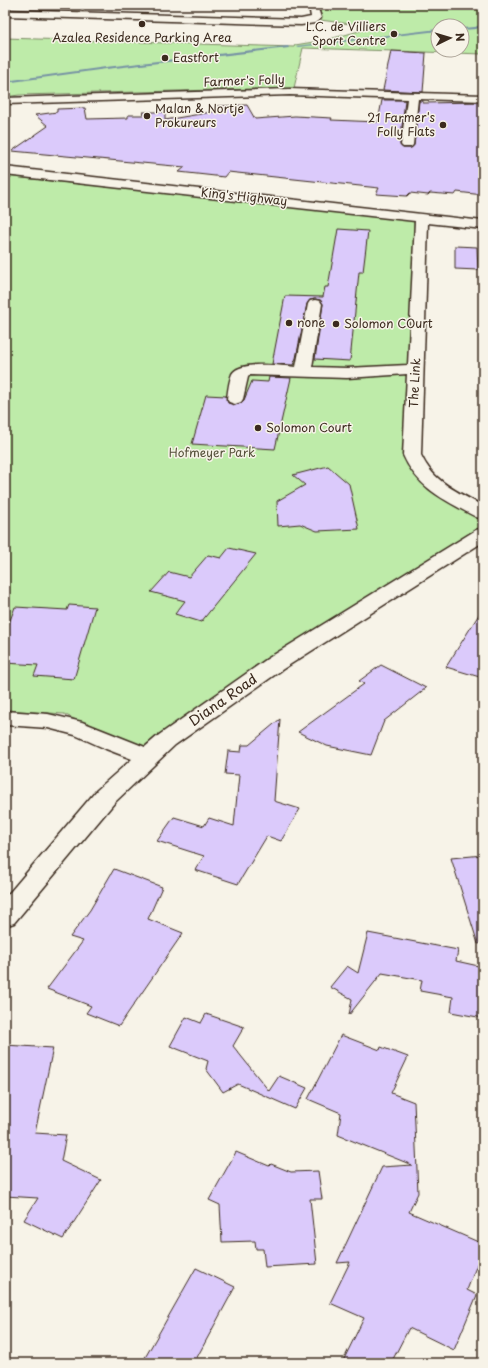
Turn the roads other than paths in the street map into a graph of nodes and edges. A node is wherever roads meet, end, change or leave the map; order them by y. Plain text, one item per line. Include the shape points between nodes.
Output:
1 (313, 5) edge
2 (5, 13) edge
3 (413, 96) junction
4 (483, 98) edge
5 (5, 101) edge
6 (407, 145) dead end
7 (5, 171) edge
8 (422, 217) junction
9 (483, 225) edge
10 (315, 304) dead end
11 (416, 369) junction
12 (303, 372) junction
13 (235, 400) dead end
14 (483, 513) edge
15 (483, 534) edge
16 (5, 718) edge
17 (148, 756) junction
18 (5, 916) edge

1 - 2 street via 317,16 312,20 254,21 241,27 44,21 33,19 36,14
3 - 4 street, Farmer's Folly
3 - 5 street, Farmer's Folly via 290,92
3 - 6 street
7 - 8 street, King's Highway
8 - 9 street, King's Highway
8 - 11 street, The Link
10 - 12 street
11 - 12 street via 347,373
11 - 14 street, The Link via 412,455 414,464 439,488
12 - 13 street via 246,371 240,375
15 - 17 street, Diana Road via 275,664
16 - 17 street via 48,721 82,729
17 - 18 street, Diana Road via 106,796

